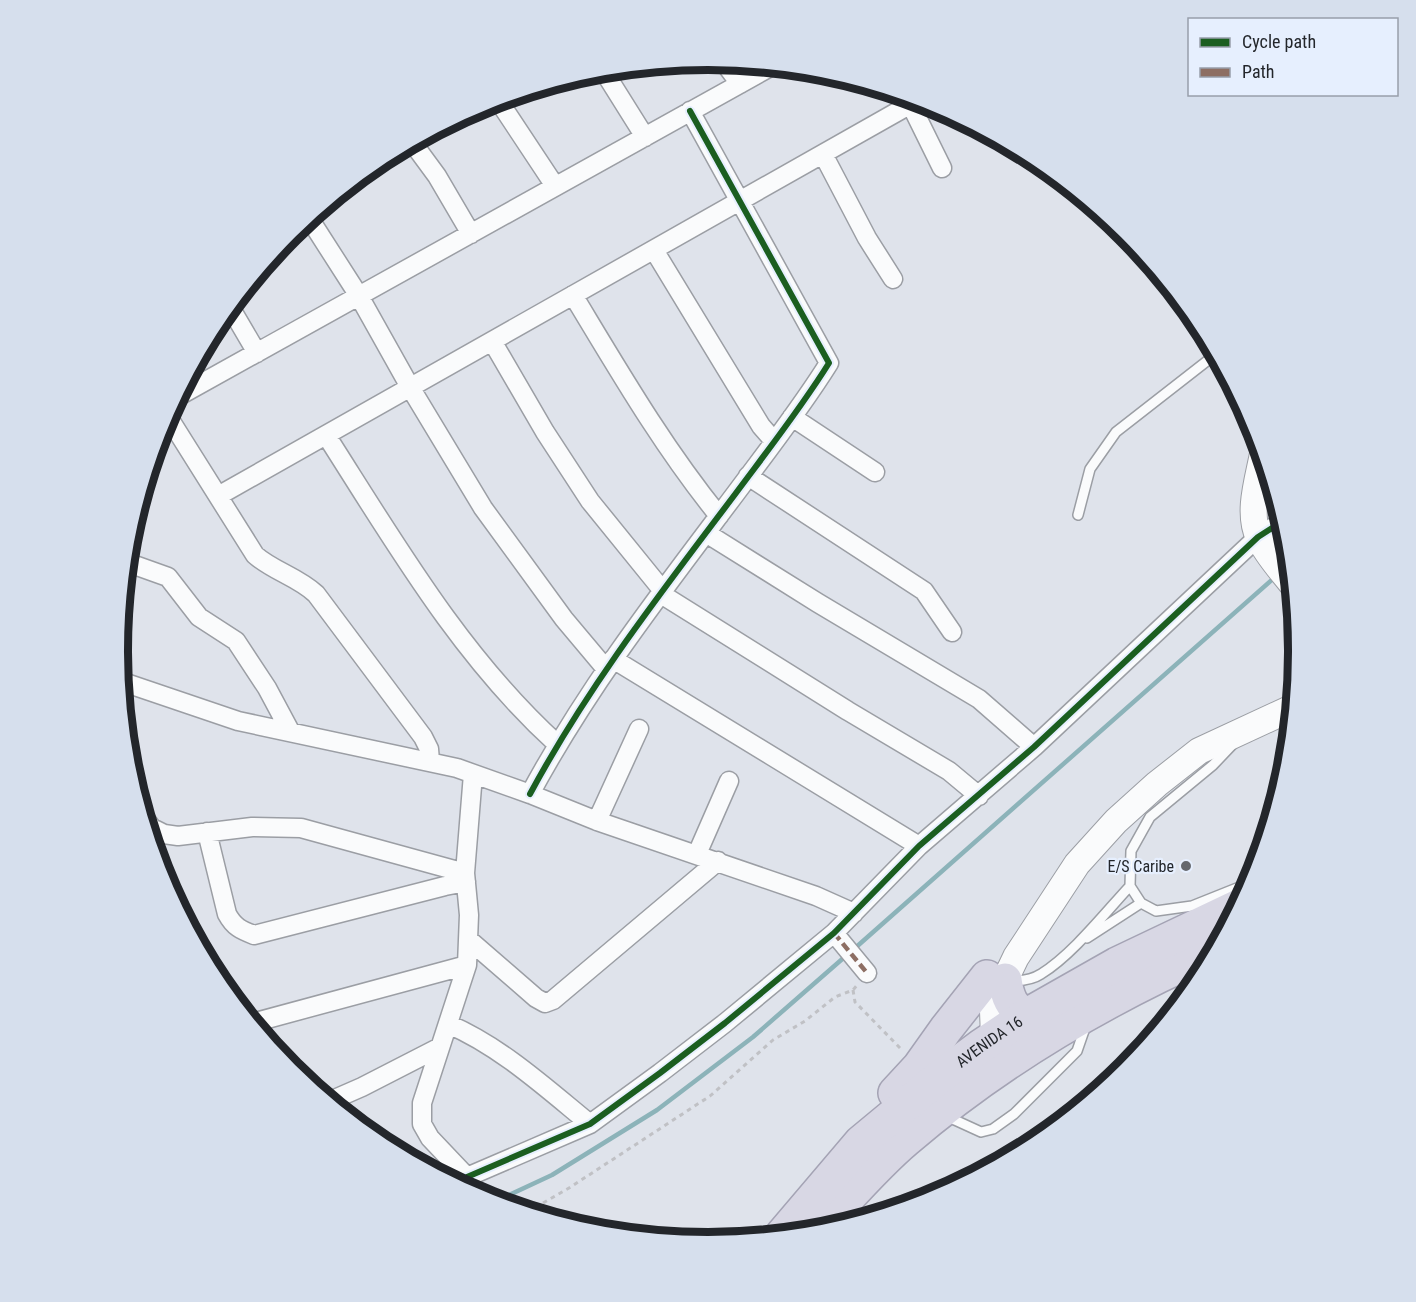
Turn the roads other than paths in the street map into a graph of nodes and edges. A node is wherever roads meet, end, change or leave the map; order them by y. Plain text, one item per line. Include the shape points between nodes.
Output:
1 (730, 71) edge
2 (759, 73) edge
3 (609, 79) edge
4 (740, 84) junction
5 (903, 104) edge
6 (503, 108) edge
7 (912, 108) edge
8 (690, 111) junction
9 (645, 136) junction
10 (417, 149) edge
11 (822, 154) junction
12 (942, 168) dead end
13 (555, 186) junction
14 (740, 201) junction
15 (314, 226) edge
16 (471, 234) junction
17 (654, 250) junction
18 (892, 279) dead end
19 (573, 295) junction
20 (359, 296) junction
21 (235, 315) edge
22 (492, 341) junction
23 (257, 353) junction
24 (1210, 359) edge
25 (410, 387) junction
26 (189, 390) edge
27 (792, 417) junction
28 (174, 425) edge
29 (326, 435) junction
30 (774, 441) junction
31 (1260, 471) edge
32 (875, 472) dead end
33 (748, 476) junction
34 (218, 496) junction
35 (1078, 514) dead end
36 (719, 516) junction
37 (1275, 530) edge
38 (706, 533) junction
39 (1263, 545) junction
40 (134, 565) edge
41 (1284, 573) edge
42 (662, 592) junction
43 (952, 632) dead end
44 (610, 664) junction
45 (129, 684) edge
46 (1285, 710) edge
47 (1246, 728) junction
48 (639, 729) dead end
49 (290, 731) junction
50 (557, 744) junction
51 (1034, 747) junction
52 (430, 761) junction
53 (473, 774) junction
54 (729, 781) dead end
55 (530, 794) junction
56 (979, 796) junction
57 (597, 821) junction
58 (156, 830) edge
59 (207, 832) junction
60 (920, 846) junction
61 (697, 854) junction
62 (718, 861) junction
63 (465, 878) junction
64 (1130, 886) junction
65 (1238, 887) edge
66 (1142, 903) junction
67 (1227, 912) edge
68 (854, 913) junction
69 (834, 933) junction
70 (468, 939) junction
71 (1075, 946) junction
72 (1202, 956) edge
73 (467, 965) junction
74 (867, 973) road end
75 (996, 979) junction
76 (1090, 1011) junction
77 (1027, 1015) junction
78 (261, 1021) edge
79 (448, 1024) junction
80 (440, 1047) junction
81 (996, 1054) junction
82 (338, 1098) edge
83 (940, 1113) junction
84 (590, 1124) junction
85 (861, 1142) junction
86 (457, 1174) edge
87 (464, 1177) edge
88 (830, 1218) edge
89 (790, 1226) edge

1 - 4 street
2 - 4 street
3 - 9 street
4 - 8 street
5 - 11 street
6 - 13 street
7 - 12 street
8 - 9 street
8 - 14 street
9 - 13 street
10 - 16 street
11 - 14 street
11 - 18 street
13 - 16 street
14 - 17 street
14 - 27 street via 830,363
15 - 20 street
16 - 20 street
17 - 19 street
17 - 30 street via 761,426
19 - 22 street
19 - 36 street via 656,430
20 - 23 street
20 - 25 street
21 - 23 street
22 - 25 street
22 - 42 street via 590,501
23 - 26 street
24 - 35 lane via 1116,432 1090,469
25 - 29 street
25 - 44 street via 483,508 564,619
27 - 30 street
27 - 32 street
28 - 34 street
29 - 34 street
29 - 50 street via 467,646
30 - 33 street
31 - 39 street via 1254,524
33 - 36 street
33 - 43 street via 924,591
34 - 52 street via 255,555 316,594 423,737
36 - 38 street
37 - 39 street
38 - 42 street
38 - 51 street via 979,699
39 - 41 street
39 - 51 street
40 - 49 street via 168,577 199,617 236,641
42 - 44 street
42 - 56 street via 949,771
44 - 50 street
44 - 60 street via 809,777
45 - 49 street via 238,721
46 - 47 street
47 - 64 lane via 1213,765 1150,817 1131,851
47 - 75 street via 1199,752 1116,821 1077,864 1016,957
48 - 57 street
49 - 52 street
50 - 55 street
51 - 56 street
52 - 53 street
53 - 55 street
53 - 63 street
54 - 61 street
55 - 57 street
56 - 60 street
57 - 61 street
58 - 59 street via 177,836
59 - 63 street via 252,827 301,828
59 - 63 street via 227,914 238,929 254,935
60 - 68 street
61 - 62 street
62 - 68 street
62 - 70 street via 545,1003
63 - 70 street
64 - 66 lane
64 - 71 lane
65 - 66 lane via 1192,906 1156,911
66 - 71 lane
67 - 77 highway, AVENIDA 16 via 1117,964
68 - 69 street
69 - 74 street
69 - 84 street
70 - 73 street
71 - 75 lane via 1028,980
72 - 76 highway, AVENIDA 16
73 - 78 street
73 - 79 street
75 - 77 highway via 1020,1012
75 - 81 street
75 - 85 highway via 946,1029 920,1067 874,1116
76 - 81 highway, AVENIDA 16
76 - 83 lane via 1077,1051 1014,1114 993,1129 981,1132
77 - 81 highway, AVENIDA 16
79 - 80 street
79 - 84 street via 468,1032 528,1074
80 - 82 street
80 - 86 street via 422,1103 422,1124
81 - 83 highway, AVENIDA 16
81 - 85 highway, AVENIDA 16 via 937,1079
83 - 88 highway, AVENIDA 16 via 905,1141
84 - 87 street
85 - 89 highway, AVENIDA 16

